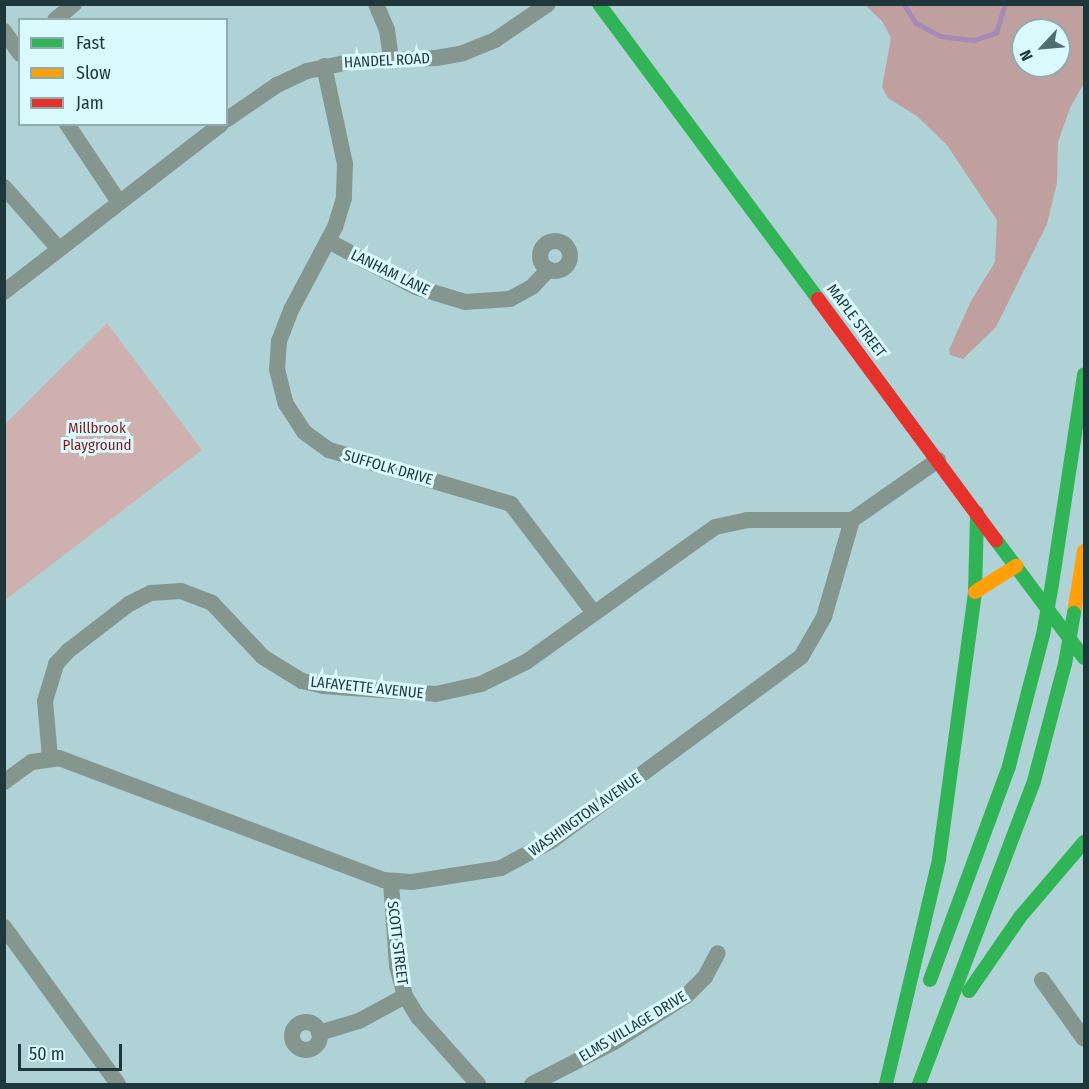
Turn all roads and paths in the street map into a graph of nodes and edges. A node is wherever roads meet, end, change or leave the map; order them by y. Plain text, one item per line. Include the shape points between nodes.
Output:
1 (75, 4) edge
2 (376, 4) edge
3 (548, 4) edge
4 (599, 4) edge
5 (58, 18) edge
6 (4, 31) edge
7 (18, 49) edge
8 (391, 60) junction
9 (324, 66) junction
10 (228, 119) edge
11 (68, 126) edge
12 (217, 126) edge
13 (4, 187) edge
14 (119, 202) junction
15 (328, 241) junction
16 (59, 249) junction
17 (549, 269) dead end
18 (4, 292) edge
19 (1084, 374) edge
20 (938, 460) junction
21 (976, 513) junction
22 (852, 520) junction
23 (1084, 551) edge
24 (1016, 566) junction
25 (975, 592) junction
26 (594, 613) junction
27 (1084, 658) edge
28 (50, 757) junction
29 (4, 782) edge
30 (1084, 842) edge
31 (391, 882) junction
32 (4, 927) edge
33 (718, 953) dead end
34 (1042, 980) dead end
35 (405, 996) junction
36 (319, 1033) dead end
37 (1084, 1039) edge
38 (933, 1047) junction
39 (118, 1084) edge
40 (478, 1084) edge
41 (532, 1084) edge
42 (888, 1084) edge
43 (919, 1084) edge

1 - 5 street
2 - 8 street via 387,30
3 - 8 street, HANDEL ROAD via 495,40 471,50 436,58
4 - 20 main road, MAPLE STREET
6 - 7 street
8 - 9 street, HANDEL ROAD
9 - 10 street, HANDEL ROAD via 287,80
9 - 15 street, SUFFOLK DRIVE via 346,178 342,207
11 - 14 street
12 - 14 street
13 - 16 street
14 - 16 street
15 - 17 street, LANHAM LANE via 425,291 465,302 510,299 533,286
15 - 26 street, SUFFOLK DRIVE via 279,341 280,388 296,422 315,441 340,455 512,504
16 - 18 street
19 - 42 main road, bridge via 1043,636 1004,783
20 - 21 main road, MAPLE STREET
20 - 22 street
21 - 24 main road, MAPLE STREET
21 - 25 main road
22 - 26 street, LAFAYETTE AVENUE via 747,520 715,526
22 - 31 street, WASHINGTON AVENUE via 820,629 794,663 521,860 468,875
23 - 38 main road, bridge via 1065,664 1034,781
24 - 25 main road
24 - 27 main road, MAPLE STREET
25 - 42 main road via 934,885 918,961 893,1044
26 - 28 street, LAFAYETTE AVENUE via 497,678 457,690 420,694 302,681 263,657 212,603 181,591 151,593 129,604 57,664 45,701
28 - 29 street via 32,762
28 - 31 street, WASHINGTON AVENUE via 66,759
30 - 38 main road via 1008,932
31 - 35 street, SCOTT STREET via 397,966
32 - 39 street
33 - 41 street, ELMS VILLAGE DRIVE via 705,977 686,996 614,1042
34 - 37 street
35 - 36 street via 359,1021
35 - 40 street, SCOTT STREET via 419,1018
38 - 43 main road

